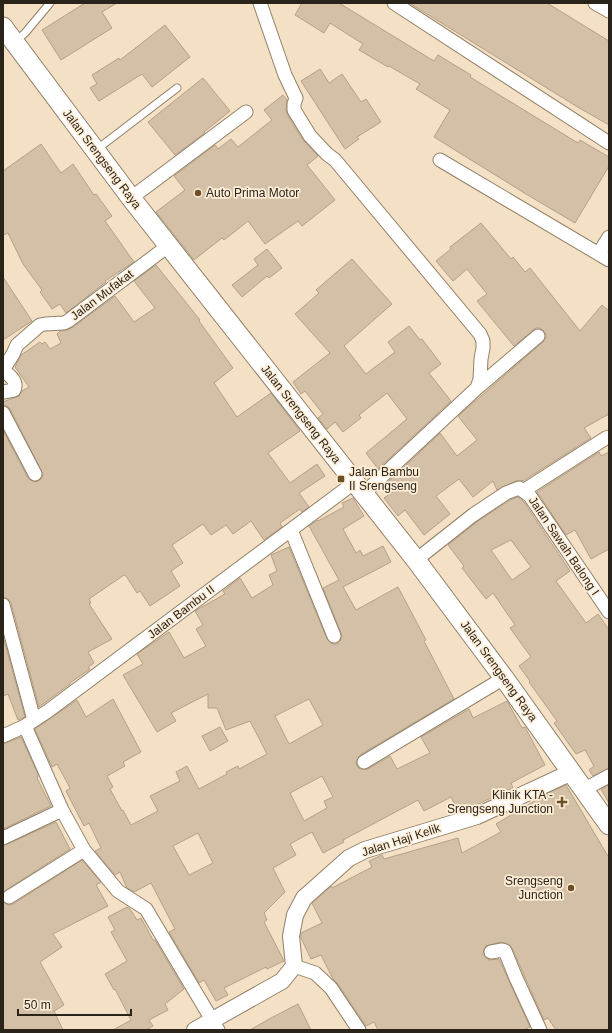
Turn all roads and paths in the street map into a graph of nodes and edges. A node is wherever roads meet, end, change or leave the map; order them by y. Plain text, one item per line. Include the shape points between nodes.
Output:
1 (50, 3) edge
2 (260, 3) edge
3 (394, 3) edge
4 (595, 3) edge
5 (609, 11) edge
6 (3, 27) edge
7 (14, 42) junction
8 (177, 88) dead end
9 (246, 112) dead end
10 (609, 143) edge
11 (95, 150) junction
12 (440, 160) dead end
13 (131, 198) junction
14 (609, 237) edge
15 (168, 246) junction
16 (604, 256) edge
17 (538, 336) dead end
18 (3, 370) edge
19 (477, 388) junction
20 (3, 392) edge
21 (3, 413) edge
22 (609, 437) edge
23 (35, 474) dead end
24 (359, 487) junction
25 (523, 490) junction
26 (291, 530) junction
27 (416, 560) junction
28 (3, 605) edge
29 (609, 612) edge
30 (334, 636) dead end
31 (504, 678) junction
32 (30, 723) junction
33 (3, 736) edge
34 (364, 762) dead end
35 (572, 772) junction
36 (609, 776) edge
37 (585, 790) junction
38 (62, 810) junction
39 (609, 825) edge
40 (3, 838) edge
41 (84, 850) junction
42 (9, 898) dead end
43 (491, 952) dead end
44 (294, 966) junction
45 (215, 1025) edge
46 (195, 1030) edge
47 (359, 1030) edge
48 (540, 1030) edge

1 - 7 lane
2 - 19 street via 285,75 296,98 294,110 310,136 335,160 480,334 483,348
3 - 10 street
4 - 5 street
6 - 7 main road, Jalan Srengseng Raya
7 - 11 main road, Jalan Srengseng Raya
8 - 11 lane
9 - 13 street
11 - 13 main road, Jalan Srengseng Raya
12 - 16 street
13 - 15 main road, Jalan Srengseng Raya
14 - 16 street
15 - 18 street, Jalan Mufakat via 68,321 40,325 17,345
15 - 24 main road, Jalan Srengseng Raya
17 - 19 street, Jalan Bambu II
18 - 20 street via 16,385 14,390
19 - 24 street, Jalan Bambu II
21 - 23 street
22 - 25 street
24 - 26 street, Jalan Bambu II
24 - 27 main road, Jalan Srengseng Raya
25 - 27 street, Jalan Sawah Balong I via 519,488 501,496
25 - 29 street, Jalan Sawah Balong I via 530,496
26 - 30 street
26 - 32 street, Jalan Bambu II
27 - 31 main road, Jalan Srengseng Raya
28 - 32 street
31 - 34 street
31 - 35 main road, Jalan Srengseng Raya
32 - 33 street, Jalan Bambu II
32 - 38 street
35 - 37 main road, Jalan Srengseng Raya
35 - 44 street, Jalan Haji Kelik via 477,816 365,850 349,858 304,898 295,915 291,936
36 - 37 street
37 - 39 main road, Jalan Srengseng Raya
38 - 40 street
38 - 41 street
41 - 42 street
41 - 45 street via 118,891 146,909
43 - 48 street via 505,951
44 - 45 street via 282,981
44 - 47 street via 316,973 331,988
45 - 46 street

